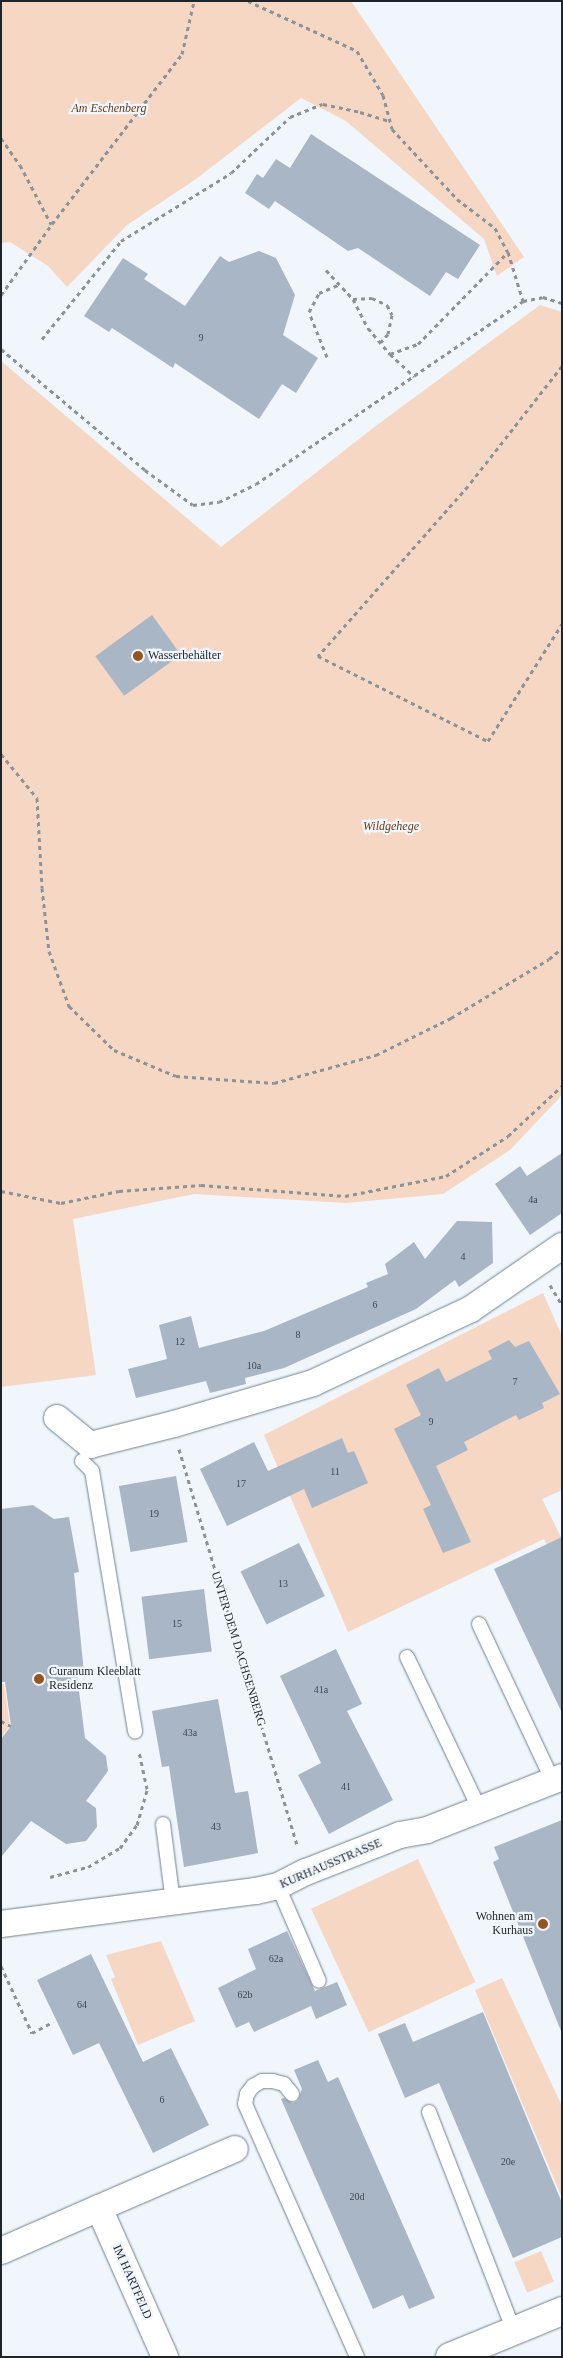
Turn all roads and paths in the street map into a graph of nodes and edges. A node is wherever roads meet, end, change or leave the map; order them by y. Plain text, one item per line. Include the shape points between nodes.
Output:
1 (194, 1) edge
2 (248, 1) edge
3 (390, 121) junction
4 (1, 138) edge
5 (52, 224) junction
6 (508, 252) junction
7 (326, 270) dead end
8 (338, 285) junction
9 (1, 295) edge
10 (353, 299) junction
11 (523, 301) junction
12 (562, 303) edge
13 (42, 339) dead end
14 (381, 342) junction
15 (1, 349) edge
16 (390, 354) junction
17 (327, 357) dead end
18 (562, 366) edge
19 (414, 376) junction
20 (562, 624) edge
21 (1, 754) edge
22 (562, 948) edge
23 (562, 1086) edge
24 (1, 1191) edge
25 (562, 1246) edge
26 (57, 1418) dead end
27 (174, 1424) junction
28 (82, 1461) dead end
29 (479, 1624) dead end
30 (407, 1657) dead end
31 (1, 1722) edge
32 (11, 1726) dead end
33 (135, 1731) joint
34 (558, 1779) edge
35 (480, 1810) junction
36 (163, 1824) dead end
37 (306, 1872) junction
38 (50, 1877) dead end
39 (278, 1886) junction
40 (173, 1902) junction
41 (1, 1924) edge
42 (1, 1966) edge
43 (319, 1981) dead end
44 (53, 2022) dead end
45 (292, 2094) dead end
46 (428, 2112) dead end
47 (234, 2149) dead end
48 (98, 2208) junction
49 (1, 2251) edge
50 (562, 2311) edge
51 (513, 2329) junction
52 (165, 2357) edge
53 (357, 2357) edge
54 (450, 2357) edge

1 - 5 path via 182,54
2 - 3 path via 357,51 383,95
3 - 6 path via 392,129 457,199 496,228
3 - 13 path via 323,104 290,117 231,173 120,241
4 - 5 path via 20,165
5 - 9 path
6 - 11 path
6 - 16 path via 418,344
7 - 8 path
8 - 10 path
8 - 17 path via 319,293 309,312
10 - 14 path via 368,328
10 - 14 path via 372,298 387,305 392,315 388,334
11 - 12 path via 543,297
11 - 19 path
14 - 16 path
15 - 19 path via 145,470 193,505 220,502 256,484
16 - 19 path
18 - 20 path via 468,486 318,656 488,741
21 - 22 path via 37,798 49,951 69,1006 114,1050 176,1076 274,1083 376,1055 451,1018
23 - 24 path via 508,1136 446,1176 345,1196 201,1186 119,1192 61,1204
25 - 27 street via 471,1309 314,1384
26 - 27 street via 90,1445
27 - 37 path, UNTER DEM DACHSENBERG via 182,1463
28 - 33 lane via 92,1471
29 - 34 lane
30 - 35 lane
31 - 32 path
33 - 38 path via 147,1789 137,1825 120,1848 88,1867
34 - 35 street, KURHAUSSTRASSE
35 - 37 street, KURHAUSSTRASSE via 427,1830 400,1835
36 - 40 lane
37 - 39 street, KURHAUSSTRASSE
39 - 40 street, KURHAUSSTRASSE
39 - 43 lane
40 - 41 street, KURHAUSSTRASSE
42 - 44 path via 32,2033
45 - 53 lane via 284,2084 262,2081 247,2094 245,2104
46 - 51 lane
47 - 48 street
48 - 49 street
48 - 52 street, IM HARTFELD
50 - 51 main road
51 - 54 main road

